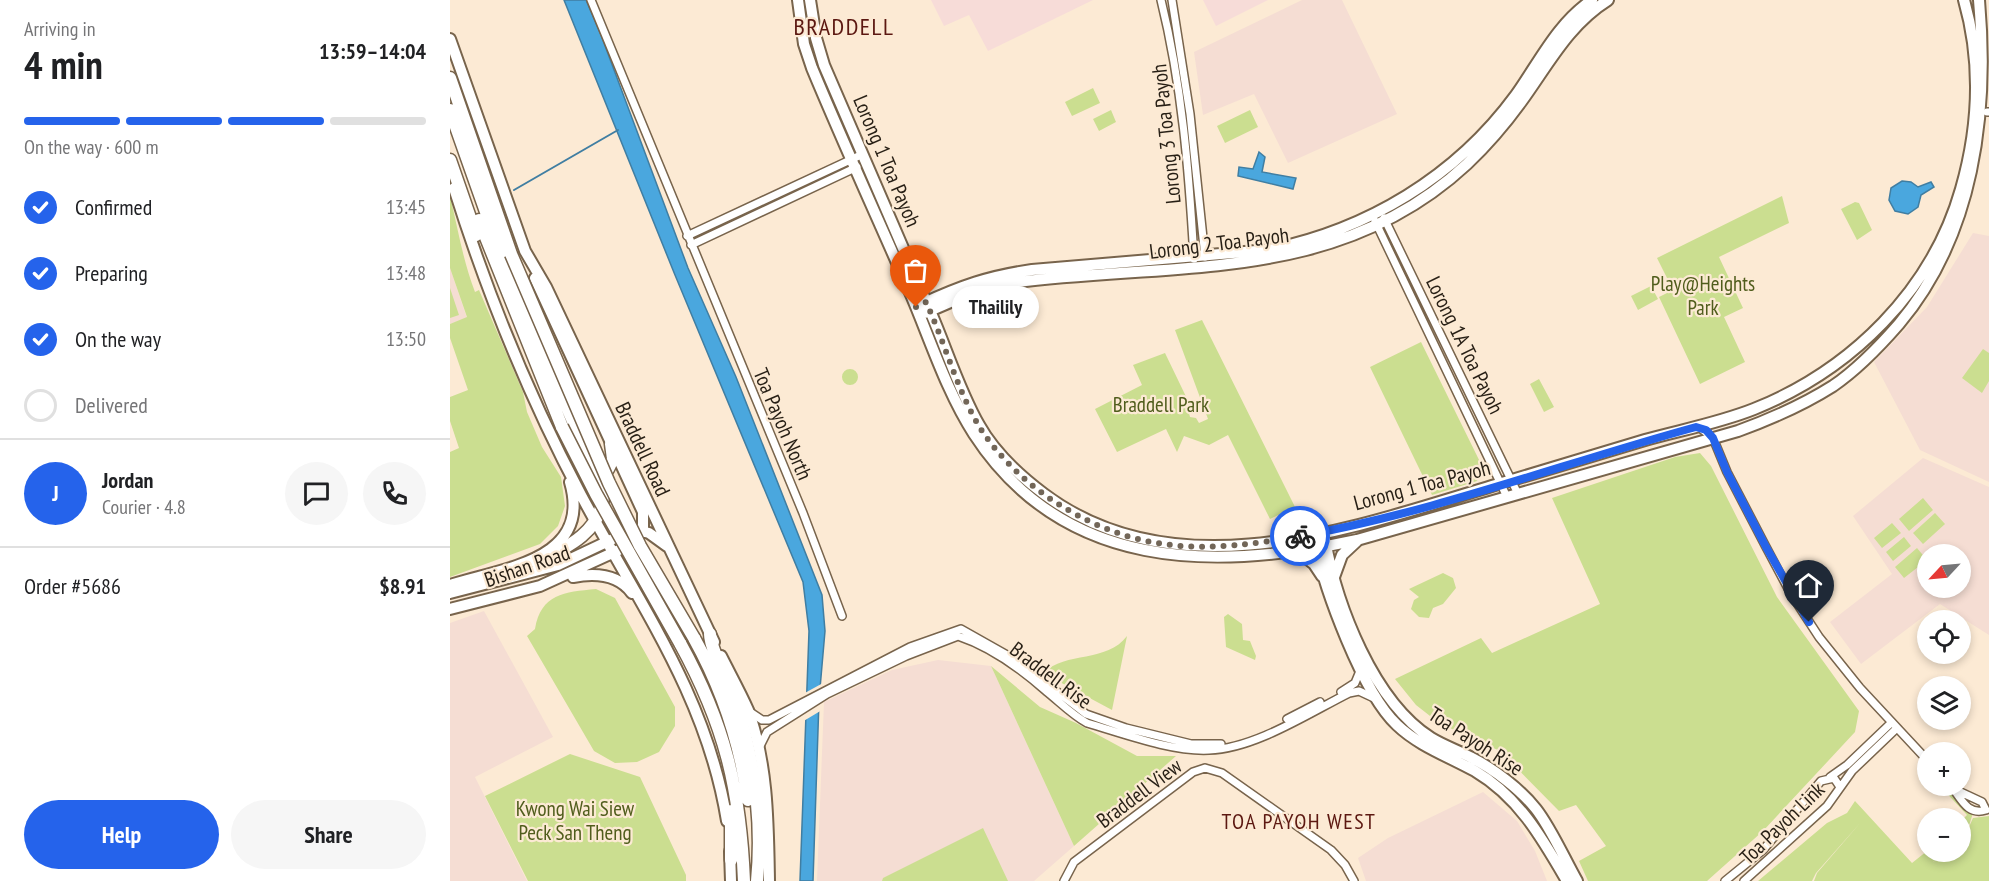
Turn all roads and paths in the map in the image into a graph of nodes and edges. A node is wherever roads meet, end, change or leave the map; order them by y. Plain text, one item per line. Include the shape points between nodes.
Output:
1 (591, 0) edge
2 (798, 0) edge
3 (810, 0) edge
4 (1161, 0) edge
5 (1172, 0) edge
6 (1593, 0) edge
7 (1608, 0) edge
8 (1979, 0) edge
9 (1965, 2) edge
10 (450, 39) edge
11 (450, 78) edge
12 (450, 110) edge
13 (1988, 112) edge
14 (450, 130) edge
15 (865, 158) junction
16 (450, 160) edge
17 (852, 164) junction
18 (450, 176) edge
19 (1379, 219) junction
20 (687, 236) junction
21 (691, 245) junction
22 (525, 251) junction
23 (1199, 260) junction
24 (491, 265) junction
25 (923, 309) junction
26 (1732, 417) junction
27 (1696, 427) junction
28 (1738, 431) junction
29 (1711, 442) junction
30 (611, 444) junction
31 (564, 463) junction
32 (596, 470) junction
33 (1507, 482) junction
34 (1513, 495) junction
35 (1043, 500) junction
36 (596, 521) junction
37 (643, 530) junction
38 (1319, 533) junction
39 (1357, 540) junction
40 (607, 542) junction
41 (1322, 547) junction
42 (671, 550) junction
43 (1296, 550) junction
44 (614, 553) junction
45 (535, 561) junction
46 (1330, 580) junction
47 (450, 585) edge
48 (540, 586) junction
49 (450, 593) edge
50 (450, 609) edge
51 (647, 613) junction
52 (842, 616) dead end
53 (710, 634) junction
54 (1361, 666) junction
55 (706, 693) junction
56 (1378, 701) junction
57 (801, 707) junction
58 (748, 711) junction
59 (1894, 725) junction
60 (1242, 741) junction
61 (759, 748) junction
62 (1917, 749) edge
63 (1830, 777) junction
64 (1840, 787) junction
65 (731, 860) junction
66 (731, 881) edge
67 (744, 881) edge
68 (757, 881) edge
69 (769, 881) edge
70 (1064, 881) edge
71 (1354, 881) edge
72 (1567, 881) edge
73 (1577, 881) edge
74 (1725, 881) edge
75 (1744, 881) edge

1 - 20 street, Toa Payoh North
2 - 17 main road, Lorong 1 Toa Payoh via 804,44
3 - 15 main road, Lorong 1 Toa Payoh via 824,65
4 - 23 street, Lorong 3 Toa Payoh via 1179,86
5 - 23 street, Lorong 3 Toa Payoh via 1189,105
6 - 19 main road, Lorong 2 Toa Payoh via 1567,21 1515,96 1475,143
7 - 19 main road, Lorong 2 Toa Payoh via 1577,24 1521,102 1468,163 1423,199
8 - 13 main road, Lorong 1 Toa Payoh via 1986,49
9 - 26 main road, Lorong 1 Toa Payoh via 1976,75 1972,147 1953,213 1925,270 1882,324 1846,357 1811,381
10 - 22 main road, Braddell Road
11 - 68 highway, Braddell Road, bridge via 511,254 609,483 640,546 710,666 736,735 749,803
12 - 32 highway via 503,260
13 - 28 main road, Lorong 1 Toa Payoh via 1981,162 1966,212 1948,255 1914,305 1874,352 1841,380 1790,410
14 - 24 highway
15 - 17 street
15 - 25 main road, Lorong 1 Toa Payoh
16 - 24 highway
17 - 20 street
17 - 21 street
17 - 25 main road, Lorong 1 Toa Payoh
18 - 31 main road via 495,307
19 - 23 main road, Lorong 2 Toa Payoh via 1288,246
19 - 33 street, Lorong 1A Toa Payoh
20 - 21 street, Toa Payoh North
21 - 52 street, Toa Payoh North
22 - 30 main road
22 - 42 main road, Braddell Road via 546,287
23 - 25 main road, Lorong 2 Toa Payoh via 995,276 980,279
24 - 55 highway, bridge via 524,350 562,427
25 - 35 main road, Lorong 1 Toa Payoh via 980,427
26 - 27 main road, Lorong 1 Toa Payoh
26 - 28 main road via 1731,425
27 - 29 street via 1706,430
27 - 33 main road, Lorong 1 Toa Payoh
28 - 29 main road, Lorong 1 Toa Payoh
29 - 34 main road, Lorong 1 Toa Payoh via 1567,484
29 - 59 street via 1791,594 1837,660
30 - 32 highway via 613,459 608,469
30 - 37 main road via 643,512
31 - 36 main road
31 - 45 main road via 572,490 570,519 558,544
32 - 36 highway via 604,503
33 - 34 street, Lorong 1A Toa Payoh
33 - 38 main road, Lorong 1 Toa Payoh via 1440,504
34 - 39 main road, Lorong 1 Toa Payoh
35 - 38 main road, Lorong 1 Toa Payoh via 1099,528 1160,544 1228,546
35 - 43 main road, Lorong 1 Toa Payoh via 1092,536 1165,555 1218,557
36 - 40 main road
36 - 45 highway via 569,546
37 - 40 main road, Bishan Road via 634,529
37 - 42 main road
37 - 44 main road, Bishan Road via 631,544
38 - 41 main road, Toa Payoh Rise
39 - 41 main road, Lorong 1 Toa Payoh
39 - 46 main road via 1342,555
40 - 44 main road
40 - 49 main road, Bishan Road via 558,565
41 - 43 main road, Lorong 1 Toa Payoh
41 - 46 main road, Toa Payoh Rise
42 - 53 main road, Braddell Road
43 - 46 main road
44 - 48 main road, Bishan Road
44 - 51 main road
45 - 47 main road
46 - 54 main road, Toa Payoh Rise via 1341,625
46 - 73 main road, Toa Payoh Rise via 1386,694 1400,712 1433,739 1474,759 1521,794 1537,810
48 - 50 main road, Bishan Road
48 - 51 main road via 585,575 608,576 628,588
51 - 65 main road via 686,685 710,744 723,793
53 - 58 main road, Braddell Road
53 - 68 highway via 748,747 757,806
54 - 56 main road, Toa Payoh Rise
54 - 60 street, Braddell Rise via 1358,679 1347,689
55 - 65 highway via 727,776
55 - 67 highway via 731,767
56 - 60 street, Braddell Rise via 1365,692 1349,693
56 - 72 main road, Toa Payoh Rise via 1415,740 1476,772 1513,800 1541,835
57 - 58 street, Braddell Rise via 769,720
57 - 60 street, Braddell Rise via 910,647 961,629 1016,660 1086,714 1191,744 1214,746
57 - 61 street, Braddell Rise via 767,732
58 - 61 main road, Braddell Road
59 - 62 street
59 - 63 street, Toa Payoh Link
59 - 64 street, Toa Payoh Link
61 - 69 main road, Braddell Road
63 - 64 street, Toa Payoh Link
63 - 74 street, Toa Payoh Link via 1809,794 1763,850
64 - 75 street, Toa Payoh Link via 1796,837
65 - 66 main road
70 - 71 street, Braddell View via 1074,862 1193,772 1205,768 1222,773 1331,850

